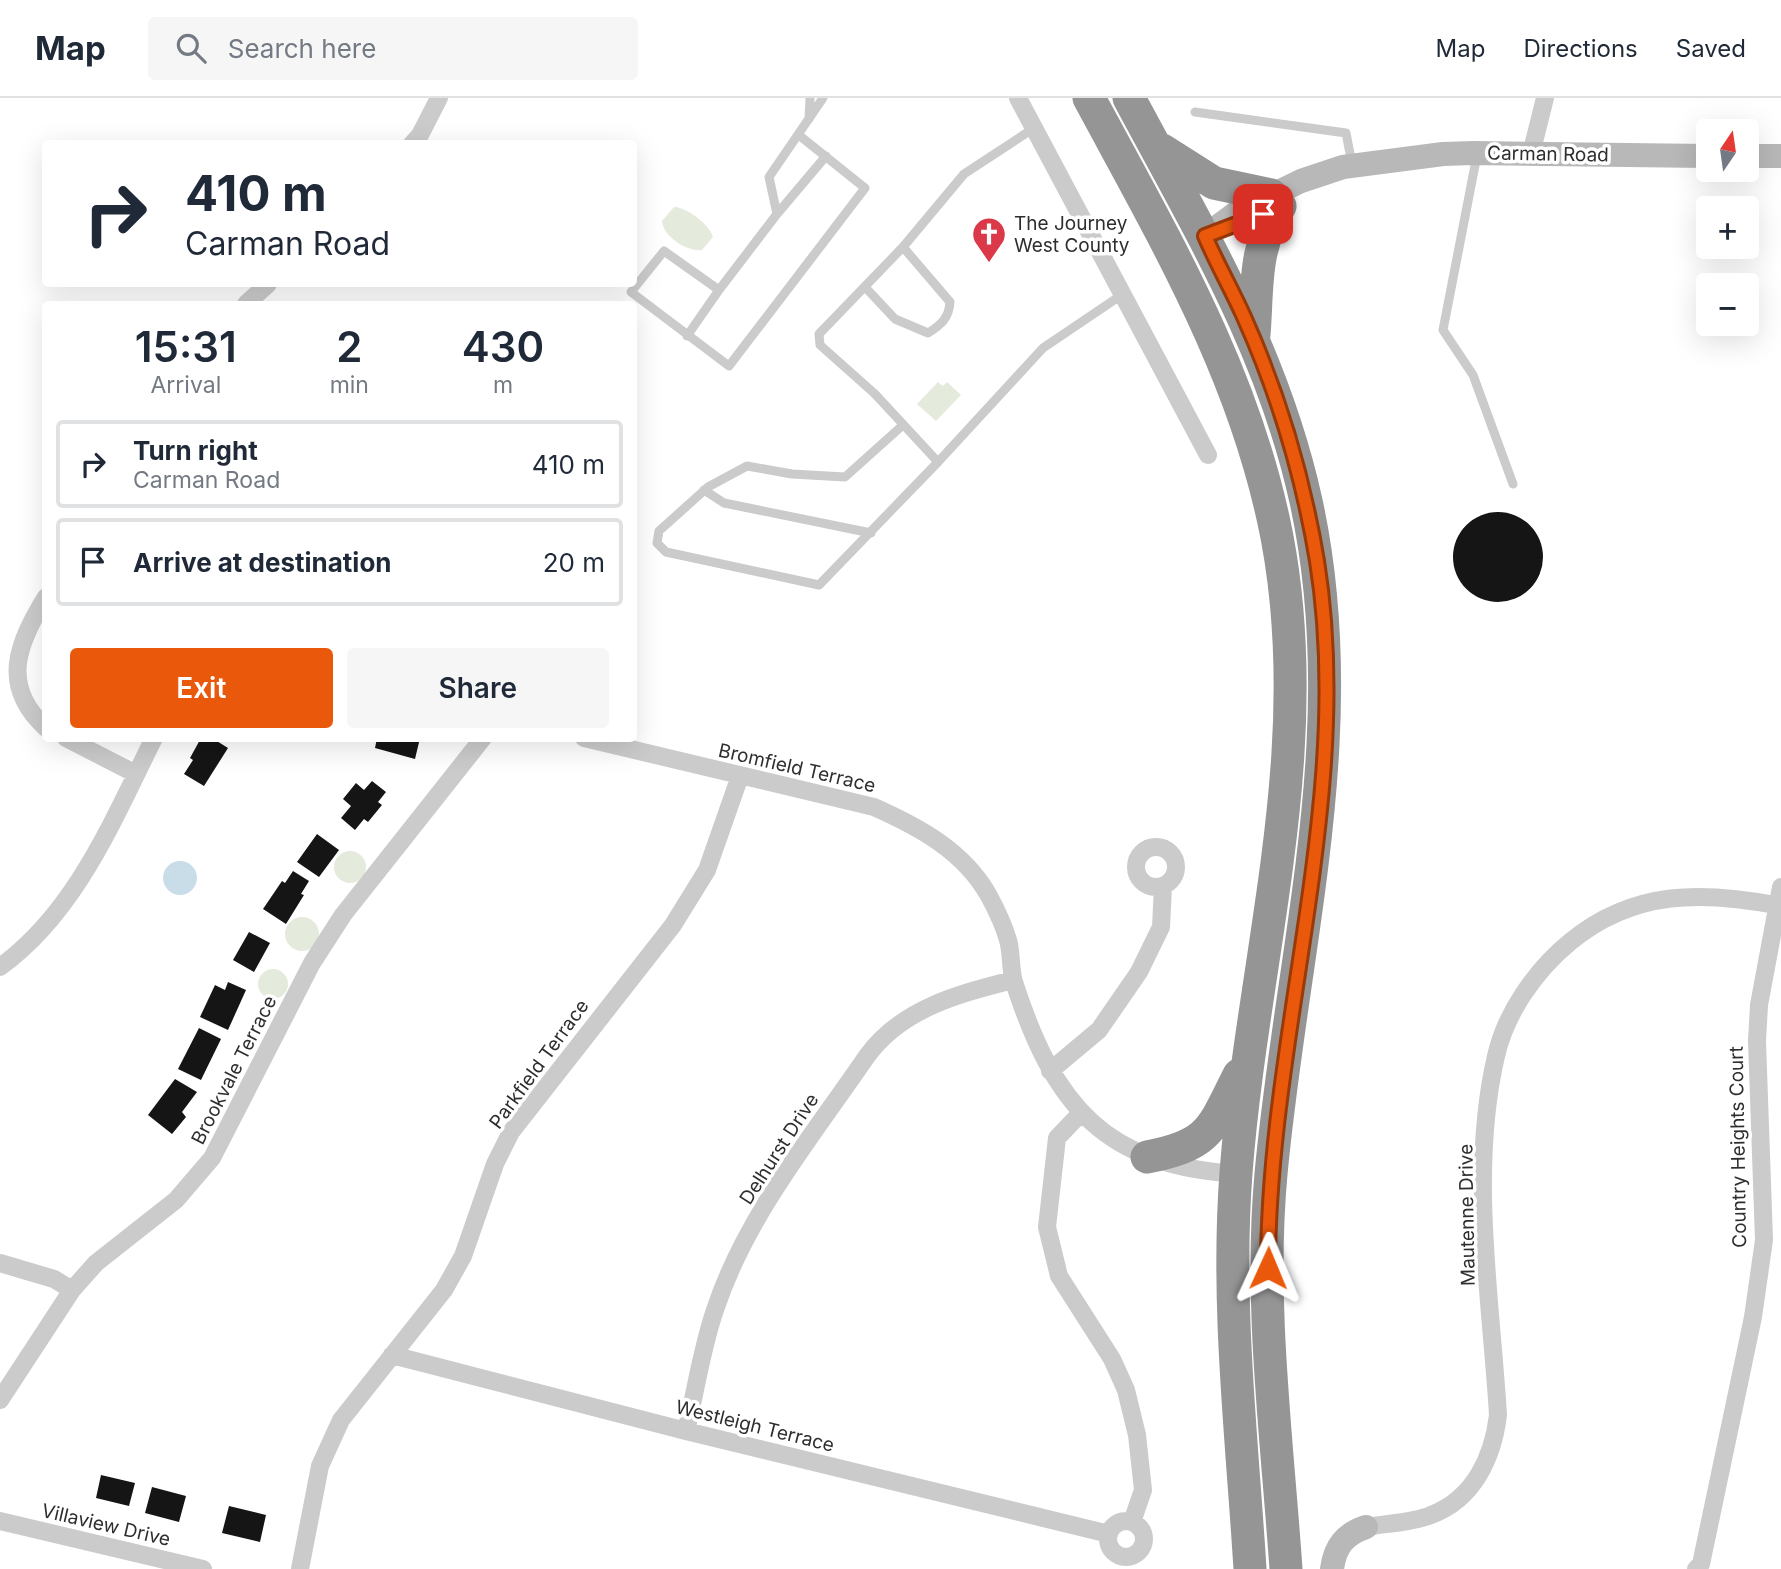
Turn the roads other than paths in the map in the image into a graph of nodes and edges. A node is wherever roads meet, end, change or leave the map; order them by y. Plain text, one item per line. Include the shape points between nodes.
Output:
1 (439, 98) edge
2 (810, 98) edge
3 (823, 98) edge
4 (1018, 98) edge
5 (1089, 98) edge
6 (1129, 98) edge
7 (1545, 98) edge
8 (1195, 112) dead end
9 (809, 121) junction
10 (1034, 128) junction
11 (800, 136) junction
12 (416, 140) edge
13 (1154, 144) junction
14 (1477, 153) junction
15 (1531, 154) junction
16 (826, 156) junction
17 (1696, 156) edge
18 (1759, 156) edge
19 (1781, 156) edge
20 (1389, 163) junction
21 (1353, 166) junction
22 (1276, 201) junction
23 (777, 214) junction
24 (1205, 236) junction
25 (903, 247) junction
26 (1171, 252) junction
27 (637, 285) edge
28 (265, 287) edge
29 (635, 287) edge
30 (865, 287) junction
31 (719, 290) junction
32 (1123, 294) junction
33 (249, 301) edge
34 (687, 336) junction
35 (1254, 341) junction
36 (903, 425) junction
37 (1208, 455) dead end
38 (938, 462) junction
39 (1513, 484) dead end
40 (704, 490) junction
41 (871, 533) junction
42 (42, 603) edge
43 (42, 724) edge
44 (74, 742) edge
45 (152, 742) edge
46 (481, 742) edge
47 (600, 742) edge
48 (136, 774) junction
49 (740, 776) junction
50 (1163, 886) dead end
51 (1780, 899) edge
52 (0, 967) edge
53 (1013, 980) junction
54 (1250, 1054) junction
55 (1050, 1071) junction
56 (1080, 1114) junction
57 (1147, 1157) junction
58 (1236, 1174) junction
59 (1271, 1175) junction
60 (0, 1263) edge
61 (72, 1290) junction
62 (392, 1355) junction
63 (0, 1400) edge
64 (686, 1431) junction
65 (0, 1521) edge
66 (1132, 1522) junction
67 (1366, 1527) joint
68 (1109, 1534) junction
69 (203, 1569) edge
70 (300, 1569) edge
71 (1250, 1569) edge
72 (1286, 1569) edge
73 (1332, 1569) edge
74 (1696, 1569) edge

1 - 12 street
2 - 9 lane
3 - 9 lane
4 - 10 street
5 - 26 highway
6 - 13 highway
7 - 15 street
8 - 21 lane via 1346,133
9 - 11 lane
10 - 25 lane via 964,174
10 - 32 street
11 - 16 lane
11 - 23 lane via 769,177
13 - 22 highway via 1214,183
13 - 24 highway
14 - 15 street, Carman Road
14 - 20 street, Carman Road
14 - 39 lane via 1443,330 1473,375
15 - 17 street, Carman Road
16 - 23 lane
16 - 34 lane via 865,188 738,355 729,366
18 - 19 street
20 - 21 street, Carman Road
20 - 22 street, Carman Road
21 - 22 street, Carman Road via 1301,181
22 - 24 street, Carman Road via 1239,211
22 - 35 highway via 1259,252
23 - 31 lane
24 - 26 street, Carman Road
24 - 35 highway
25 - 30 lane
25 - 30 lane via 950,302 940,326 928,333 895,319
26 - 54 highway via 1224,360 1246,419 1264,478 1286,601 1291,690 1287,778
27 - 31 lane via 664,251
28 - 33 street
29 - 34 lane via 631,292
30 - 36 lane via 819,334 820,345
31 - 34 lane
32 - 37 street
32 - 38 lane via 1043,348
35 - 59 highway via 1306,501 1318,575 1327,685 1320,809
36 - 38 lane
36 - 40 lane via 845,477 747,466
38 - 41 lane
40 - 41 lane via 724,503
40 - 41 lane via 659,531 657,543 666,552 819,585
42 - 43 street via 19,640 11,669 28,712
44 - 48 street
45 - 48 street
46 - 61 street, Brookvale Terrace via 344,915 312,963 212,1158 176,1200 96,1263
47 - 49 street, Bromfield Terrace
48 - 52 street via 88,867 38,936
49 - 53 street, Bromfield Terrace via 874,807 941,842 969,868 989,896 1008,941
49 - 62 street, Parkfield Terrace via 707,870 673,925 511,1132 463,1256 444,1290
50 - 55 street via 1161,927 1139,972 1099,1030
51 - 67 street, Mautenne Drive via 1656,899 1612,915 1581,933 1532,981 1496,1054 1489,1096 1483,1182 1498,1415 1495,1439 1478,1479 1451,1505 1431,1516
51 - 74 street, Country Heights Court via 1759,1005 1758,1109 1764,1200 1754,1317 1701,1564
53 - 55 street, Bromfield Terrace
53 - 64 street, Delhurst Drive via 920,1010 876,1043 754,1226 727,1279 715,1308
54 - 57 highway via 1200,1140
54 - 58 highway
55 - 56 street, Bromfield Terrace
56 - 57 street, Bromfield Terrace via 1099,1131
56 - 66 street via 1057,1138 1047,1227 1059,1276 1112,1359 1126,1390 1143,1490
57 - 58 street, Bromfield Terrace
58 - 59 street, Bromfield Terrace
58 - 71 highway via 1233,1282
59 - 72 highway via 1268,1284
60 - 61 street via 54,1279
61 - 63 street, Brookvale Terrace
62 - 64 street, Westleigh Terrace
62 - 70 street, Parkfield Terrace via 341,1420 320,1466
64 - 68 street, Westleigh Terrace
65 - 69 street, Villaview Drive
66 - 68 street via 1116,1524
66 - 68 street via 1144,1535 1143,1546 1135,1555 1123,1556 1113,1550
67 - 73 street via 1350,1532

